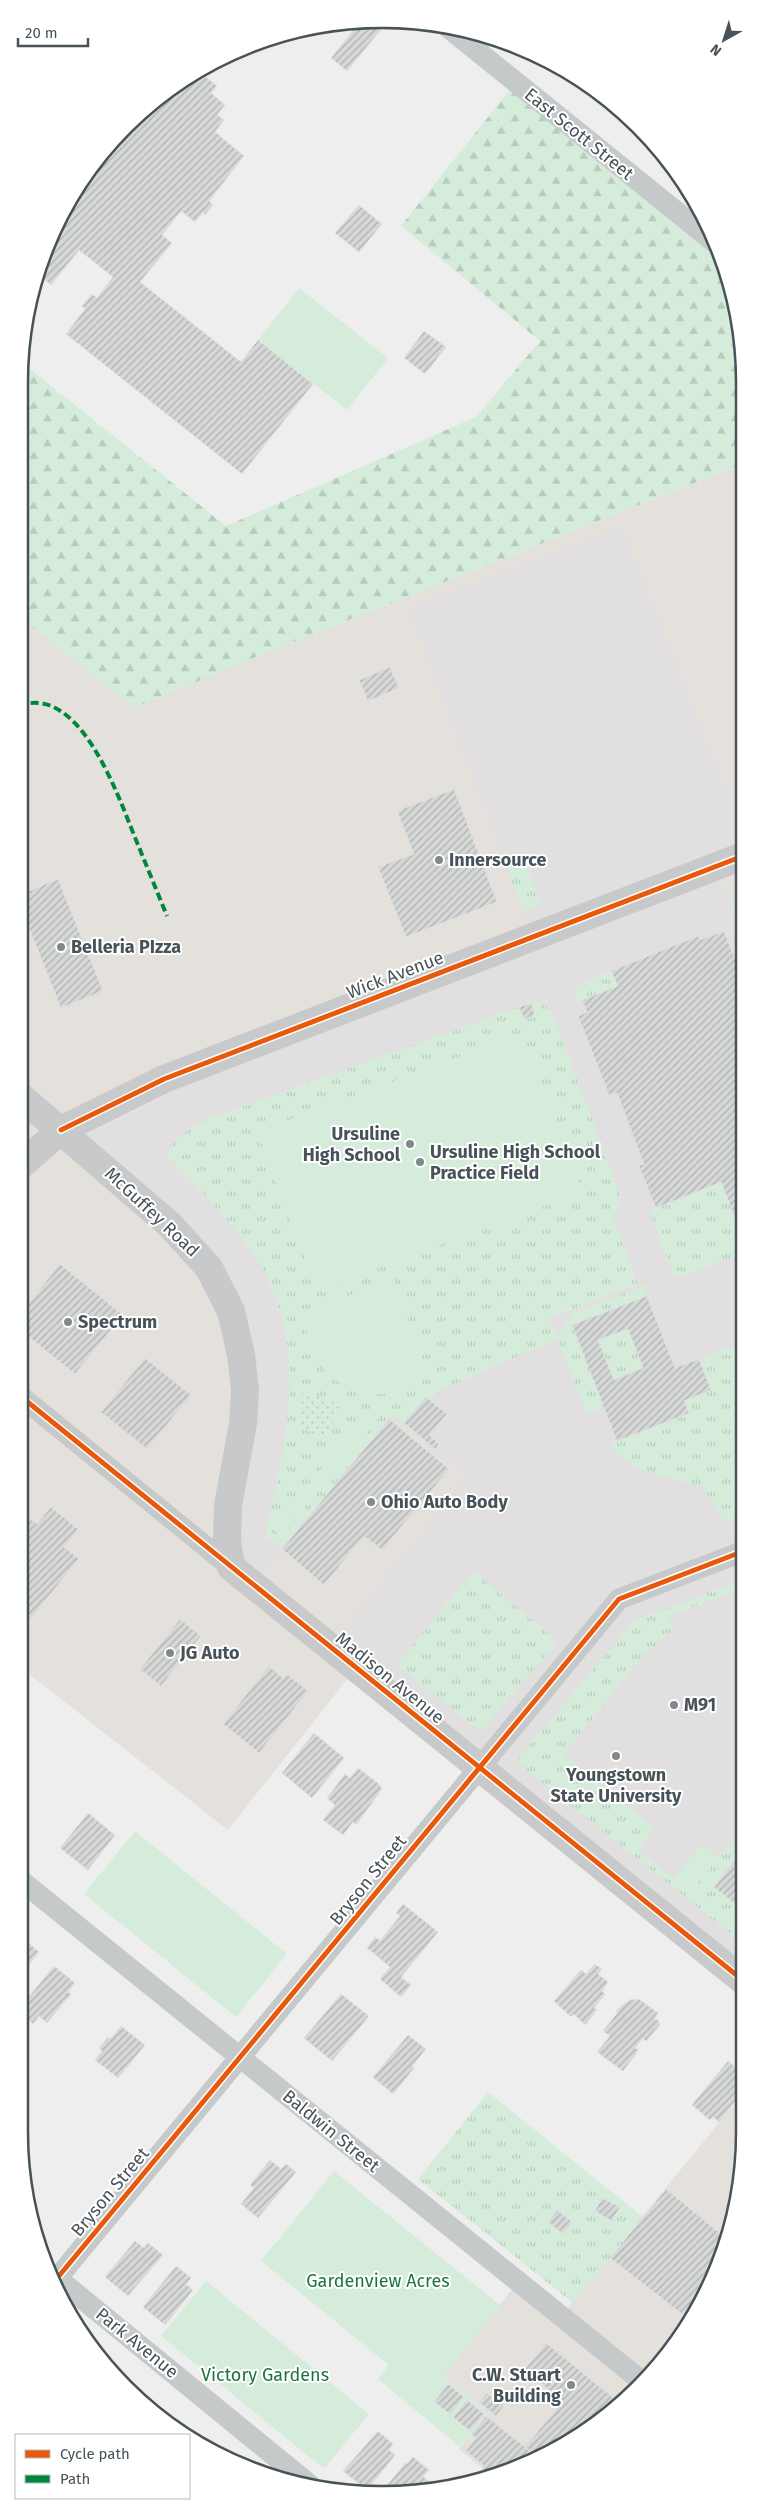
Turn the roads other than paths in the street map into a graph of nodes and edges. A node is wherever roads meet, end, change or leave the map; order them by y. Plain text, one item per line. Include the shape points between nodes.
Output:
1 (459, 36) edge
2 (704, 234) edge
3 (736, 859) edge
4 (28, 1102) edge
5 (61, 1130) junction
6 (28, 1159) edge
7 (28, 1402) edge
8 (736, 1555) edge
9 (231, 1567) junction
10 (479, 1767) junction
11 (28, 1885) edge
12 (736, 1975) edge
13 (240, 2058) junction
14 (58, 2276) edge
15 (63, 2286) edge
16 (638, 2378) edge
17 (299, 2476) edge

1 - 2 street, East Scott Street
3 - 5 street, Wick Avenue via 164,1079
4 - 5 street, McGuffey Road
5 - 6 street, Wick Avenue
5 - 9 street, McGuffey Road via 176,1232 209,1268 231,1311 241,1355 244,1390 243,1424 228,1505 227,1540
7 - 9 street, Madison Avenue
8 - 10 street, Bryson Street via 619,1599
9 - 10 street, Madison Avenue
10 - 12 street, Madison Avenue
10 - 13 street, Bryson Street
11 - 13 street, Baldwin Street
13 - 14 street, Bryson Street
13 - 16 street, Baldwin Street
15 - 17 street, Park Avenue

